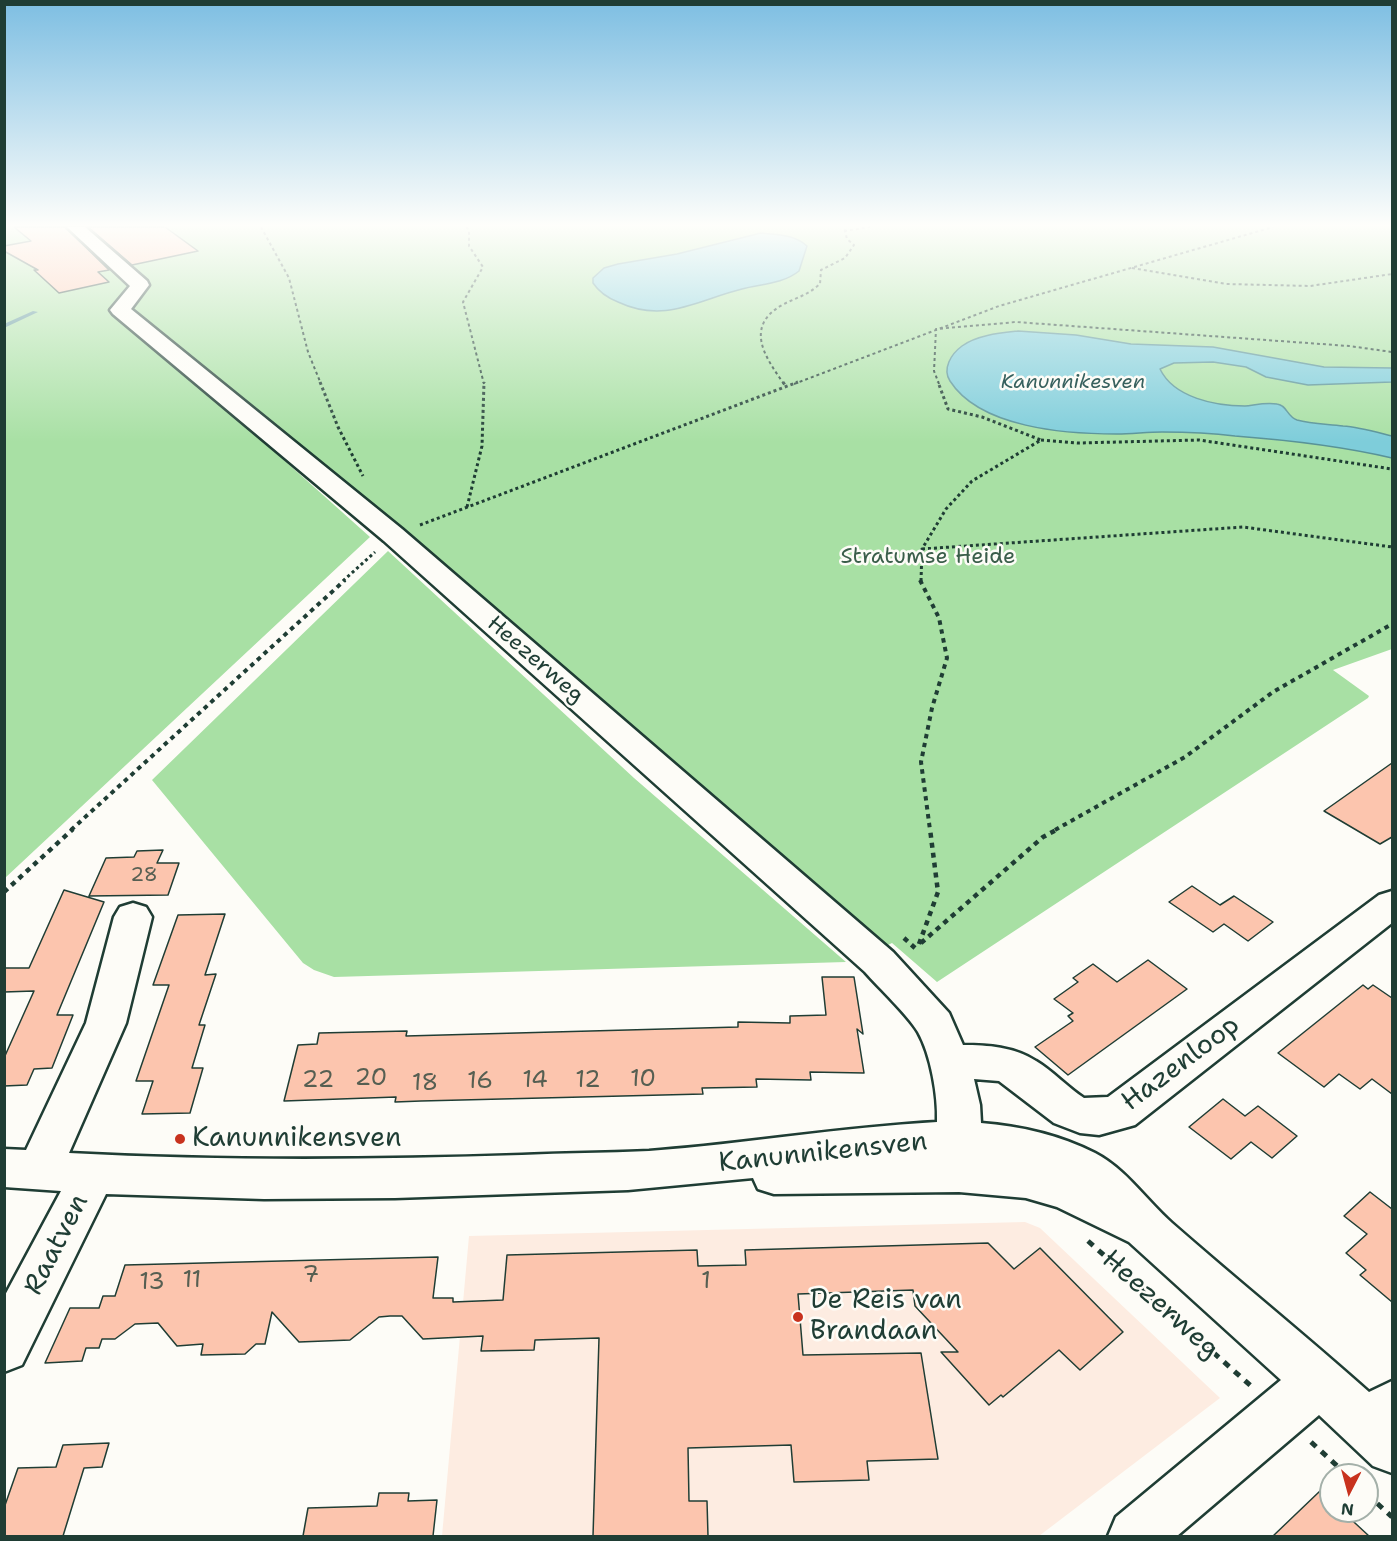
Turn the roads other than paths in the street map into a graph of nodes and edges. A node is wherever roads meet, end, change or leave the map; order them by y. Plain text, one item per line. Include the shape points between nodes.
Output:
1 (129, 299) edge
2 (1392, 904) edge
3 (133, 917) dead end
4 (949, 1062) junction
5 (960, 1157) junction
6 (22, 1169) edge
7 (93, 1175) junction
8 (4, 1348) edge
9 (1319, 1380) junction
10 (1385, 1426) edge
11 (1135, 1536) edge

1 - 4 street, Heezerweg via 120,310 393,535 879,962 935,1024
2 - 4 street, Hazenloop via 1120,1112 1091,1117 1053,1100 1008,1066
3 - 6 street, Kanunnikensven via 106,1023
4 - 5 street, Heezerweg via 959,1105
5 - 7 street, Kanunnikensven via 753,1175 686,1167 339,1180
5 - 9 street, Heezerweg via 1068,1190 1146,1228
6 - 7 street, Kanunnikensven
7 - 8 street, Raatven
9 - 10 street, Heezerweg
9 - 11 street

